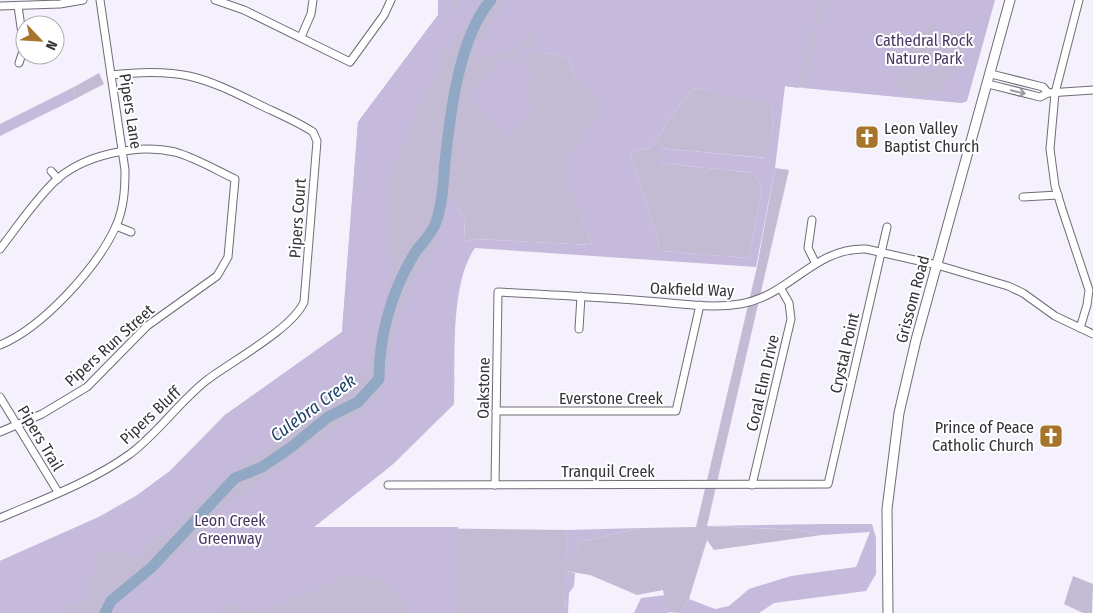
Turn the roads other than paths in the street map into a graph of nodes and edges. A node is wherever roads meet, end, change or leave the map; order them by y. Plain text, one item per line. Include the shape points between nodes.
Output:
1 (83, 0) edge
2 (100, 0) edge
3 (215, 0) edge
4 (313, 0) edge
5 (391, 0) edge
6 (1010, 0) edge
7 (1079, 0) edge
8 (228, 2) edge
9 (0, 6) edge
10 (18, 6) junction
11 (19, 15) edge
12 (301, 37) junction
13 (991, 74) junction
14 (112, 75) junction
15 (988, 84) junction
16 (1093, 90) edge
17 (1051, 93) junction
18 (123, 152) junction
19 (50, 171) dead end
20 (58, 179) junction
21 (1058, 195) junction
22 (1023, 196) dead end
23 (812, 220) dead end
24 (116, 226) junction
25 (887, 227) dead end
26 (131, 232) dead end
27 (0, 247) edge
28 (882, 251) junction
29 (815, 262) junction
30 (937, 265) junction
31 (781, 289) junction
32 (498, 292) joint
33 (581, 296) junction
34 (700, 305) junction
35 (302, 306) joint
36 (1080, 328) junction
37 (579, 329) dead end
38 (1093, 334) edge
39 (0, 345) edge
40 (0, 397) edge
41 (496, 411) junction
42 (17, 424) junction
43 (0, 432) edge
44 (828, 484) joint
45 (388, 485) dead end
46 (495, 485) junction
47 (752, 485) junction
48 (58, 492) junction
49 (0, 518) edge
50 (888, 613) edge

1 - 10 street
2 - 14 street, Pipers Lane
3 - 8 street
4 - 12 street
5 - 12 street via 350,62
6 - 13 main road, Grissom Road
7 - 17 street
8 - 12 street
9 - 10 street
10 - 11 street
13 - 15 main road, Grissom Road
13 - 17 street via 1044,87
14 - 18 street, Pipers Lane
14 - 35 street, Pipers Court via 156,71 201,78 313,132 317,141
15 -> 17 street via 1040,97
15 - 30 main road, Grissom Road
16 - 17 street
17 - 21 street via 1050,149
18 - 20 street via 85,162
18 - 24 street, Pipers Lane via 125,190
18 - 42 street, Pipers Run Street via 174,152 196,159 235,179 226,264 217,276 147,326 86,387 66,402
19 - 20 street
20 - 27 street
21 - 22 street
21 - 36 street via 1089,290
23 - 29 street via 808,248
24 - 26 street
24 - 39 street, Pipers Lane via 100,254 57,305 33,326
25 - 28 street, Crystal Point
28 - 29 street, Oakfield Way via 855,248
28 - 30 street, Oakfield Way
28 - 44 street, Crystal Point
29 - 31 street, Oakfield Way
30 - 36 street, Oakfield Way via 1016,289 1055,316
30 - 50 main road, Grissom Road via 916,340 894,445 887,509
31 - 34 street, Oakfield Way via 741,304
31 - 47 street, Coral Elm Drive via 789,303 791,319
32 - 33 street, Oakfield Way
32 - 41 street, Oakstone
33 - 34 street, Oakfield Way
33 - 37 street
34 - 41 street, Everstone Creek via 676,411
35 - 48 street, Pipers Bluff via 294,318 202,385 153,435 129,454
36 - 38 street, Oakfield Way
40 - 42 street, Pipers Trail
41 - 46 street, Oakstone
42 - 43 street, Pipers Run Street
42 - 48 street, Pipers Trail
44 - 47 street, Tranquil Creek
45 - 46 street, Tranquil Creek
46 - 47 street, Tranquil Creek
48 - 49 street, Pipers Bluff

